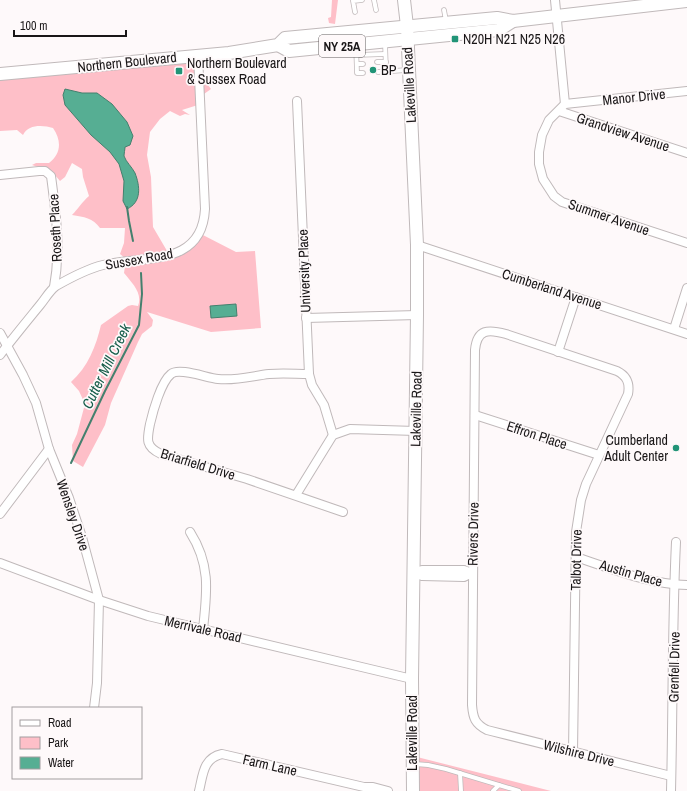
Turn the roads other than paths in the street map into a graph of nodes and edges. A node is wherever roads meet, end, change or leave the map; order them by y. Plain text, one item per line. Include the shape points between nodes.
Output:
1 (362, 0) edge
2 (374, 0) edge
3 (404, 0) edge
4 (555, 0) edge
5 (687, 1) edge
6 (376, 10) dead end
7 (444, 10) dead end
8 (355, 12) dead end
9 (557, 16) junction
10 (513, 21) junction
11 (446, 23) junction
12 (407, 26) junction
13 (407, 40) junction
14 (278, 45) junction
15 (385, 48) junction
16 (356, 50) junction
17 (198, 55) junction
18 (377, 62) dead end
19 (386, 62) junction
20 (357, 64) junction
21 (363, 64) dead end
22 (409, 70) junction
23 (386, 71) junction
24 (378, 72) dead end
25 (363, 73) dead end
26 (0, 74) edge
27 (687, 91) edge
28 (297, 102) dead end
29 (565, 104) junction
30 (559, 110) junction
31 (687, 152) edge
32 (0, 175) edge
33 (687, 243) edge
34 (417, 245) junction
35 (54, 287) junction
36 (687, 288) edge
37 (576, 297) junction
38 (417, 315) junction
39 (306, 318) junction
40 (674, 329) junction
41 (0, 333) edge
42 (687, 334) edge
43 (7, 346) junction
44 (558, 352) junction
45 (0, 355) edge
46 (309, 374) junction
47 (475, 415) junction
48 (416, 431) junction
49 (333, 435) junction
50 (49, 449) junction
51 (599, 455) junction
52 (296, 495) junction
53 (343, 512) dead end
54 (0, 514) edge
55 (190, 532) dead end
56 (676, 542) dead end
57 (576, 556) junction
58 (0, 563) edge
59 (413, 572) junction
60 (472, 573) junction
61 (674, 585) junction
62 (687, 585) edge
63 (99, 600) junction
64 (203, 629) junction
65 (412, 679) junction
66 (94, 707) edge
67 (487, 730) joint
68 (574, 752) junction
69 (412, 764) junction
70 (460, 773) junction
71 (671, 776) junction
72 (499, 784) junction
73 (366, 789) edge
74 (199, 791) edge
75 (388, 791) edge
76 (413, 791) edge
77 (460, 791) edge
78 (493, 791) edge
79 (519, 791) edge
80 (671, 791) edge

1 - 8 lane via 353,1
2 - 6 lane
3 - 12 main road, Lakeville Road
4 - 9 street
5 - 9 main road, Northern Boulevard / NY 25A
7 - 11 lane
9 - 10 main road, Northern Boulevard / NY 25A
9 - 29 street
10 - 11 main road, Northern Boulevard / NY 25A via 497,18
10 - 13 main road, Northern Boulevard / NY 25A via 500,30
11 - 12 main road, Northern Boulevard / NY 25A
12 - 13 main road, Lakeville Road
12 - 14 main road, Northern Boulevard / NY 25A via 285,38
13 - 15 main road, Northern Boulevard / NY 25A
13 - 22 main road, Lakeville Road
14 - 16 main road, Northern Boulevard / NY 25A via 289,51
14 - 17 main road, Northern Boulevard / NY 25A
15 - 16 main road, Northern Boulevard / NY 25A
15 - 19 lane
16 - 20 lane
17 - 26 main road, Northern Boulevard / NY 25A
17 - 35 street, Sussex Road via 205,209 202,227 195,239 180,252 170,256 102,265
18 - 19 lane
19 - 23 lane
20 - 21 lane
20 - 25 lane via 357,73
22 - 23 lane
22 - 34 main road, Lakeville Road
23 - 24 lane
27 - 29 street, Manor Drive
28 - 39 street, University Place
29 - 30 street
30 - 31 street, Grandview Avenue
30 - 33 street, Summer Avenue via 549,120 542,135 539,152 543,179 554,196 568,205
32 - 35 street, Roseth Place via 45,171 51,176 57,222 57,269
34 - 37 street, Cumberland Avenue
34 - 38 main road, Lakeville Road
35 - 43 street, Sussex Road
36 - 40 street
37 - 40 street, Cumberland Avenue
37 - 44 street
38 - 39 street
38 - 48 main road, Lakeville Road
39 - 46 street, University Place
40 - 42 street, Cumberland Avenue
41 - 43 street, Wensley Drive
43 - 45 street, Sussex Road
43 - 50 street, Wensley Drive via 36,403
44 - 47 street, Rivers Drive via 497,331 482,334 477,340 475,350
44 - 51 street, Talbot Drive via 617,371 627,380 628,394
46 - 49 street, University Place via 312,385 324,405
46 - 52 street, Briarfield Drive via 270,374 220,380 173,372 159,395 148,437 149,445 161,454
47 - 51 street, Effron Place
47 - 60 street, Rivers Drive
48 - 49 street via 350,429
48 - 59 main road, Lakeville Road
49 - 52 street
50 - 54 street
50 - 63 street, Wensley Drive via 76,518
51 - 57 street, Talbot Drive via 581,500 576,532
52 - 53 street, Briarfield Drive
55 - 64 street via 201,553 206,576 207,594
56 - 61 street, Grenfell Drive
57 - 61 street, Austin Place via 651,581
57 - 68 street, Talbot Drive
58 - 63 street, Merrivale Road
59 - 60 street via 464,570
59 - 65 main road, Lakeville Road
60 - 67 street, Rivers Drive via 472,709 474,721
61 - 62 street, Austin Place
61 - 71 street, Grenfell Drive
63 - 64 street, Merrivale Road via 148,616
63 - 66 street, Wensley Drive
64 - 65 street, Merrivale Road
65 - 69 main road, Lakeville Road
67 - 68 street, Wilshire Drive
68 - 71 street, Wilshire Drive
69 - 70 lane
69 - 76 main road, Lakeville Road
70 - 72 lane
70 - 77 lane
71 - 80 street, Grenfell Drive
72 - 78 lane
72 - 79 lane
73 - 74 street, Farm Lane via 222,754 215,755 207,762
73 - 75 street, Farm Lane via 373,787

